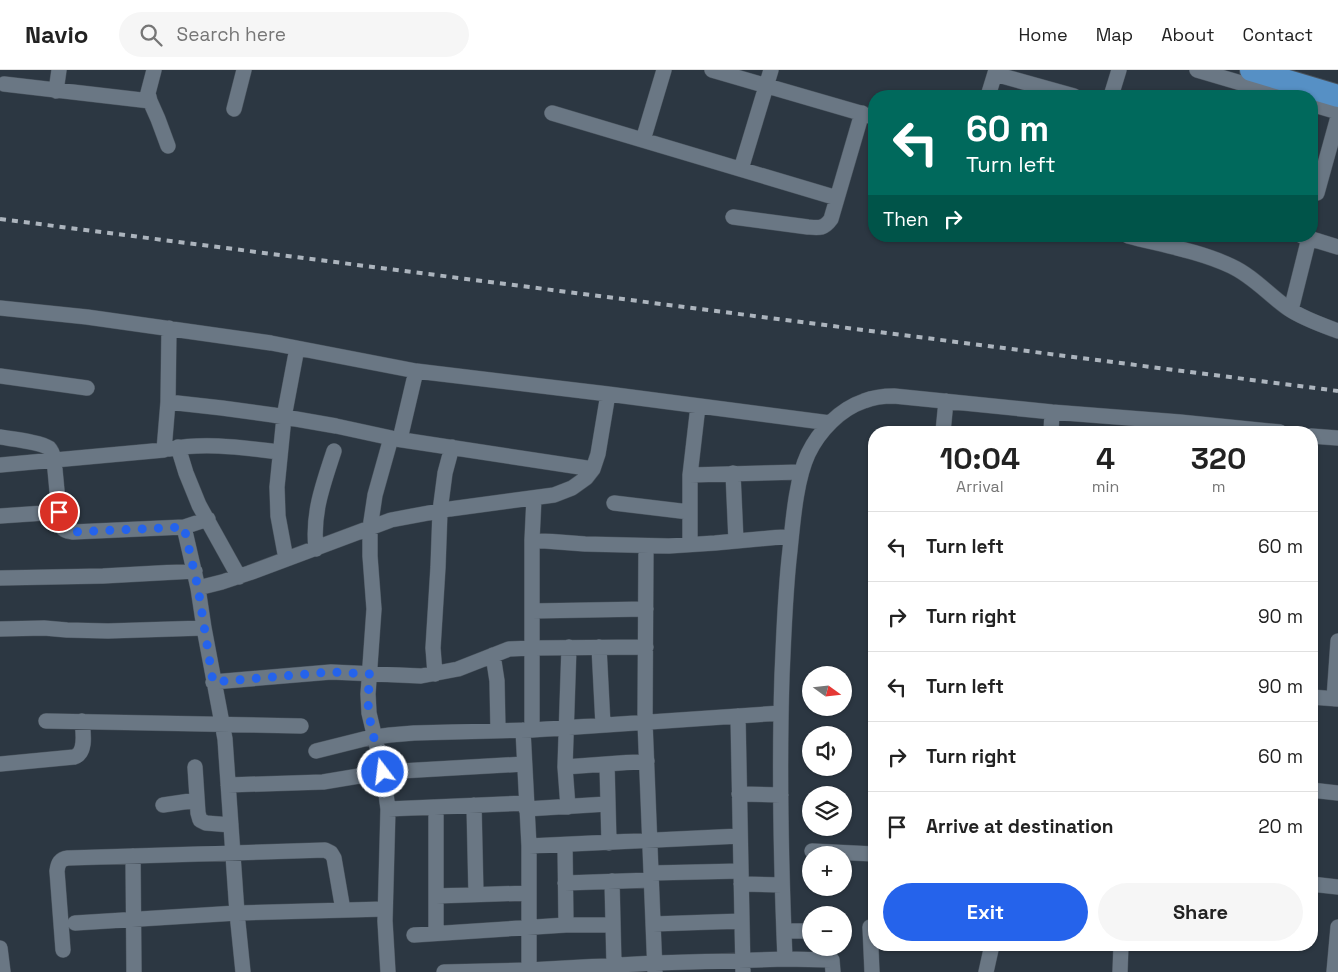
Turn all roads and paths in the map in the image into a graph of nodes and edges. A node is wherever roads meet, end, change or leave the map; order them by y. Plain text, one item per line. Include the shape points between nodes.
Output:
1 (59, 70) edge
2 (154, 70) edge
3 (244, 70) edge
4 (664, 70) edge
5 (712, 70) edge
6 (771, 70) edge
7 (1119, 70) edge
8 (1197, 70) edge
9 (1251, 70) edge
10 (1301, 70) edge
11 (996, 72) edge
12 (1338, 81) edge
13 (4, 84) dead end
14 (766, 86) junction
15 (990, 90) edge
16 (1054, 90) edge
17 (1114, 90) edge
18 (1264, 90) edge
19 (1318, 90) edge
20 (1318, 90) edge
21 (56, 91) junction
22 (1338, 96) edge
23 (150, 101) junction
24 (1318, 106) edge
25 (234, 109) dead end
26 (1338, 112) edge
27 (552, 113) dead end
28 (868, 115) edge
29 (1338, 117) edge
30 (643, 140) junction
31 (168, 146) dead end
32 (741, 169) junction
33 (1318, 189) edge
34 (837, 198) junction
35 (733, 217) dead end
36 (1318, 241) edge
37 (1151, 242) edge
38 (1304, 242) edge
39 (1338, 247) edge
40 (0, 308) edge
41 (1291, 310) junction
42 (169, 328) junction
43 (1338, 331) edge
44 (297, 348) junction
45 (416, 371) junction
46 (0, 376) edge
47 (87, 388) dead end
48 (608, 394) junction
49 (946, 401) junction
50 (168, 402) junction
51 (698, 406) junction
52 (1052, 412) junction
53 (284, 417) junction
54 (830, 423) junction
55 (944, 426) edge
56 (1051, 426) edge
57 (1216, 426) edge
58 (0, 437) edge
59 (1318, 437) edge
60 (396, 438) junction
61 (1338, 438) edge
62 (452, 447) junction
63 (171, 448) junction
64 (280, 452) junction
65 (334, 452) dead end
66 (54, 459) junction
67 (0, 465) edge
68 (593, 468) junction
69 (802, 472) junction
70 (690, 474) junction
71 (733, 474) junction
72 (534, 498) junction
73 (614, 503) dead end
74 (440, 511) junction
75 (59, 512) junction
76 (689, 512) junction
77 (0, 516) edge
78 (208, 519) junction
79 (184, 527) junction
80 (370, 528) junction
81 (791, 536) junction
82 (532, 540) junction
83 (736, 542) junction
84 (690, 544) junction
85 (646, 546) junction
86 (316, 549) junction
87 (286, 559) junction
88 (195, 571) junction
89 (239, 576) junction
90 (0, 578) edge
91 (198, 588) junction
92 (646, 609) junction
93 (532, 611) junction
94 (204, 628) junction
95 (0, 629) edge
96 (1338, 641) edge
97 (599, 647) junction
98 (646, 647) junction
99 (532, 648) junction
100 (569, 648) junction
101 (493, 654) junction
102 (370, 674) junction
103 (435, 674) junction
104 (213, 682) junction
105 (1318, 698) edge
106 (1336, 699) edge
107 (781, 712) junction
108 (738, 716) junction
109 (46, 720) dead end
110 (82, 721) junction
111 (645, 722) junction
112 (222, 723) junction
113 (603, 725) junction
114 (301, 726) dead end
115 (566, 727) junction
116 (498, 730) junction
117 (527, 730) junction
118 (374, 737) junction
119 (316, 751) dead end
120 (646, 761) junction
121 (0, 764) edge
122 (524, 764) junction
123 (607, 764) junction
124 (195, 767) dead end
125 (565, 767) junction
126 (383, 772) junction
127 (228, 785) junction
128 (1318, 791) edge
129 (1338, 793) edge
130 (739, 794) junction
131 (781, 795) junction
132 (197, 800) junction
133 (608, 804) junction
134 (163, 805) dead end
135 (474, 805) junction
136 (526, 806) junction
137 (436, 807) junction
138 (568, 807) junction
139 (388, 810) junction
140 (231, 825) junction
141 (740, 836) junction
142 (650, 841) junction
143 (609, 843) junction
144 (565, 845) junction
145 (530, 846) junction
146 (852, 853) edge
147 (233, 854) junction
148 (868, 854) edge
149 (133, 856) junction
150 (651, 876) junction
151 (741, 878) junction
152 (612, 881) junction
153 (565, 883) junction
154 (782, 885) junction
155 (1318, 885) edge
156 (1338, 886) edge
157 (529, 893) junction
158 (476, 894) junction
159 (436, 896) junction
160 (386, 909) junction
161 (343, 910) junction
162 (237, 913) junction
163 (133, 920) junction
164 (742, 921) junction
165 (75, 923) dead end
166 (653, 924) junction
167 (566, 925) junction
168 (613, 925) junction
169 (529, 927) junction
170 (1338, 927) edge
171 (784, 931) junction
172 (802, 931) edge
173 (436, 933) junction
174 (414, 934) dead end
175 (0, 948) edge
176 (63, 950) dead end
177 (871, 951) edge
178 (991, 951) edge
179 (1121, 951) edge
180 (785, 959) junction
181 (832, 960) edge
182 (614, 965) junction
183 (742, 966) edge
184 (655, 967) edge
185 (569, 970) edge
186 (529, 971) edge
187 (3, 972) edge
188 (134, 972) edge
189 (243, 972) edge
190 (388, 972) edge
191 (444, 972) edge
192 (872, 972) edge
193 (986, 972) edge
194 (1120, 972) edge
195 (1334, 972) edge

1 - 21 street
2 - 23 street via 148,93
3 - 25 street
4 - 30 street
5 - 14 street
6 - 14 street
7 - 17 street
8 - 18 street
9 - 20 highway
10 - 12 highway
11 - 15 street
11 - 16 street
13 - 21 street
14 - 28 street
14 - 32 street
19 - 22 highway
21 - 23 street
23 - 31 street
24 - 26 street
27 - 30 street
28 - 34 street
29 - 33 street
30 - 32 street
32 - 34 street
34 - 35 street via 831,219 819,228
36 - 39 street
37 - 41 street via 1232,266
38 - 41 street
40 - 42 street
41 - 43 street
42 - 44 street
42 - 50 street
44 - 45 street
44 - 53 street
45 - 48 street
45 - 60 street
46 - 47 street
48 - 51 street
48 - 68 street
49 - 52 street
49 - 54 street via 879,397 847,409
49 - 55 street
50 - 53 street
50 - 63 street
51 - 54 street
51 - 70 street
52 - 56 street
52 - 57 street
53 - 60 street
53 - 64 street
54 - 69 street via 816,439
58 - 66 street via 42,445 52,452
59 - 61 street
60 - 62 street
60 - 80 street via 376,495
62 - 68 street
62 - 74 street
63 - 64 street via 236,447
63 - 66 street
63 - 78 street
64 - 87 street via 278,516
65 - 86 street via 318,501 314,533
66 - 67 street
66 - 75 street
68 - 72 street via 572,488 554,496
69 - 71 street
69 - 81 street
70 - 71 street
70 - 76 street
71 - 83 street
72 - 74 street
72 - 82 street
73 - 76 street
74 - 80 street via 391,520
74 - 103 street via 433,648
75 - 77 street
75 - 79 street via 62,528 73,532
76 - 84 street
78 - 79 street
78 - 89 street
79 - 88 street
80 - 86 street
80 - 102 street via 374,609
81 - 83 street
81 - 107 street via 785,589
82 - 85 street
82 - 93 street
83 - 84 street
84 - 85 street
85 - 92 street
86 - 87 street
87 - 89 street
88 - 90 street
88 - 91 street
89 - 91 street
91 - 94 street
92 - 93 street
92 - 98 street
93 - 99 street
94 - 95 street
94 - 104 street
96 - 106 street
97 - 98 street
97 - 100 street
97 - 113 street
98 - 111 street
99 - 100 street
99 - 101 street
99 - 117 street
100 - 115 street
101 - 103 street via 479,662
101 - 116 street
102 - 103 street
102 - 104 street via 331,672
102 - 118 street via 369,713
104 - 112 street
105 - 106 street
107 - 108 street
107 - 131 street
108 - 111 street
108 - 130 street
109 - 110 street
110 - 112 street
110 - 121 street via 83,743 79,756
111 - 113 street
111 - 120 street
112 - 114 street
112 - 127 street
113 - 115 street
115 - 117 street
115 - 125 street
116 - 117 street
116 - 118 street
117 - 122 street
118 - 119 street
118 - 126 street
120 - 123 street
120 - 142 street
122 - 126 street
122 - 136 street
123 - 125 street
123 - 133 street
124 - 132 street
125 - 138 street
126 - 127 street via 323,782
126 - 139 street
127 - 140 street
128 - 129 street
130 - 131 street
130 - 141 street
131 - 154 street
132 - 134 street
132 - 140 street via 200,820
133 - 138 street
133 - 143 street
135 - 136 street
135 - 137 street
135 - 158 street
136 - 138 street
136 - 145 street
137 - 139 street
137 - 159 street
139 - 160 street
140 - 147 street
141 - 142 street
141 - 151 street
142 - 143 street
142 - 150 street
143 - 144 street
144 - 145 street
144 - 153 street
145 - 157 street
146 - 148 street
147 - 149 street
147 - 161 street via 317,849 331,853
147 - 162 street
149 - 163 street
149 - 176 street via 61,859 57,871
150 - 151 street
150 - 152 street
150 - 166 street
151 - 154 street
151 - 164 street
152 - 153 street
152 - 168 street
153 - 167 street
154 - 171 street
155 - 156 street
157 - 158 street
157 - 169 street
158 - 159 street
159 - 173 street
160 - 161 street
160 - 190 street
161 - 162 street
162 - 163 street
162 - 189 street
163 - 165 street
163 - 188 street
164 - 166 street
164 - 183 street
166 - 184 street
167 - 168 street
167 - 169 street
168 - 182 street
169 - 173 street
169 - 186 street
170 - 195 street
171 - 172 street
171 - 180 street
173 - 174 street
175 - 187 street
177 - 192 street
178 - 193 street
179 - 194 street
180 - 181 street
180 - 183 street
182 - 184 street
182 - 185 street
183 - 184 street
185 - 186 street
186 - 191 street

